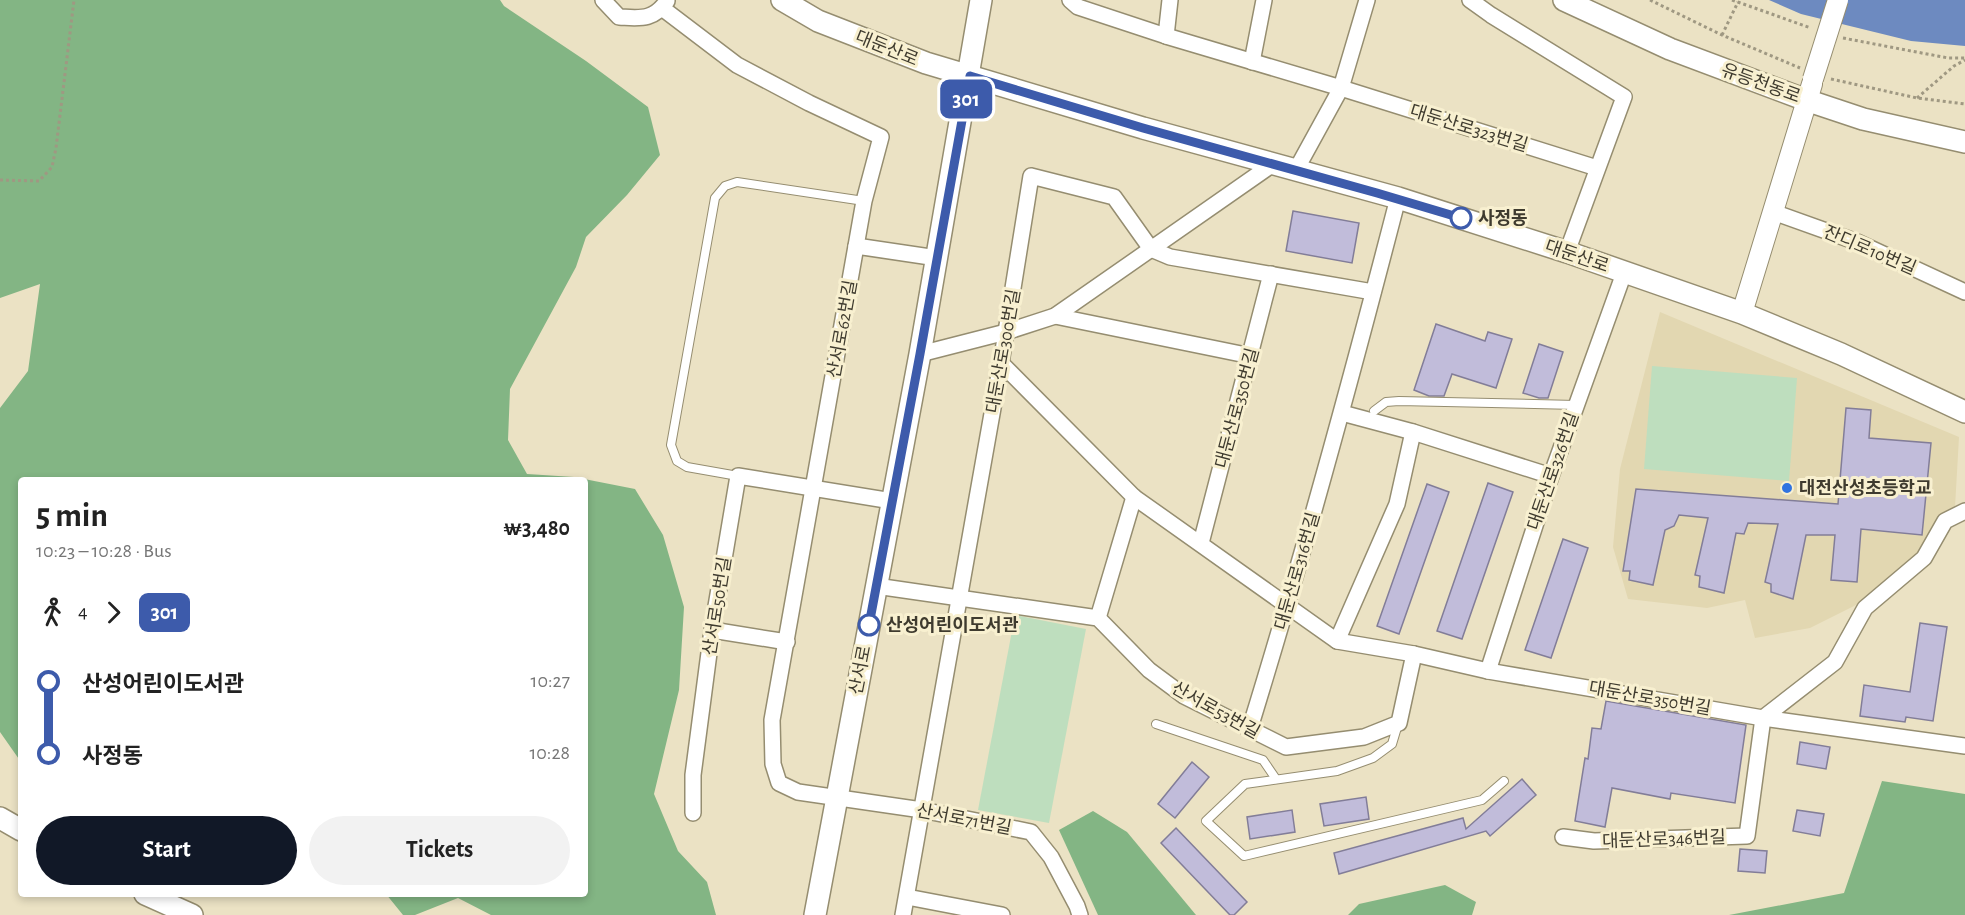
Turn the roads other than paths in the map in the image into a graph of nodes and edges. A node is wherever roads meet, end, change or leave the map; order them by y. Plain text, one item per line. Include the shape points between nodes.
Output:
1 (603, 0) edge
2 (782, 0) edge
3 (981, 0) edge
4 (1070, 0) edge
5 (1170, 0) edge
6 (1264, 0) edge
7 (1367, 0) edge
8 (1470, 0) edge
9 (1564, 0) edge
10 (1838, 0) edge
11 (665, 4) edge
12 (1166, 36) junction
13 (1252, 62) junction
14 (970, 76) junction
15 (1341, 88) junction
16 (1806, 100) junction
17 (1965, 142) edge
18 (1273, 164) junction
19 (1596, 168) junction
20 (1296, 170) junction
21 (1398, 198) junction
22 (864, 201) junction
23 (1773, 212) junction
24 (856, 246) junction
25 (1151, 249) junction
26 (1567, 252) junction
27 (937, 258) junction
28 (1624, 273) junction
29 (1271, 274) junction
30 (1373, 292) junction
31 (1965, 292) edge
32 (1742, 313) junction
33 (1054, 316) junction
34 (1006, 332) junction
35 (920, 354) junction
36 (1251, 356) junction
37 (1001, 363) junction
38 (1576, 405) junction
39 (1374, 411) dead end
40 (1965, 412) edge
41 (1342, 413) junction
42 (1413, 432) junction
43 (738, 476) junction
44 (1551, 476) junction
45 (814, 487) junction
46 (1134, 497) junction
47 (892, 501) junction
48 (1965, 511) edge
49 (1201, 543) junction
50 (876, 586) junction
51 (959, 598) junction
52 (1288, 606) junction
53 (1098, 618) junction
54 (712, 630) junction
55 (1337, 641) junction
56 (787, 642) junction
57 (1414, 654) junction
58 (1488, 671) junction
59 (1763, 718) junction
60 (1399, 723) junction
61 (1156, 724) dead end
62 (1250, 729) junction
63 (1965, 746) edge
64 (1276, 779) junction
65 (1504, 782) dead end
66 (836, 798) junction
67 (922, 810) junction
68 (693, 813) dead end
69 (0, 818) edge
70 (18, 828) edge
71 (1563, 837) dead end
72 (152, 897) edge
73 (907, 897) junction
74 (192, 915) edge
75 (815, 915) edge
76 (903, 915) edge
77 (1002, 915) edge
78 (1080, 915) edge

1 - 11 street, 산서로62번길 via 619,16 645,18
2 - 14 main road, 대둔산로 via 818,21
3 - 14 main road, 산서로
4 - 12 street, 대둔산로323번길 via 1078,7
5 - 12 street
6 - 13 street
7 - 15 street
8 - 19 street via 1624,97
9 - 16 main road, 유등천동로 via 1670,49
10 - 16 street, bridge
11 - 22 street, 산서로62번길 via 737,65 881,137
12 - 13 street, 대둔산로323번길
13 - 15 street, 대둔산로323번길
14 - 18 main road, 대둔산로
14 - 27 main road, 산서로
15 - 19 street, 대둔산로323번길
15 - 20 street
16 - 17 main road, 유등천동로 via 1863,120
16 - 23 street
18 - 20 main road, 대둔산로
18 - 25 street
19 - 26 street
20 - 21 main road, 대둔산로
21 - 26 main road, 대둔산로
21 - 30 street, 대둔산로316번길
22 - 24 street, 산서로62번길
22 - 43 lane via 736,182 725,186 715,198 671,445 677,460 687,467
23 - 31 street, 잔디로10번길 via 1857,242
23 - 32 street
24 - 27 street
24 - 45 street, 산서로62번길
25 - 29 street via 1170,257
25 - 33 street
25 - 34 street, 대둔산로300번길 via 1114,197 1031,176
26 - 28 main road, 대둔산로
27 - 35 main road, 산서로
28 - 32 main road, 대둔산로
28 - 38 street, 대둔산로326번길
29 - 30 street
29 - 36 street, 대둔산로350번길
30 - 41 street, 대둔산로316번길
32 - 40 main road, 대둔산로
33 - 34 street
33 - 36 street
34 - 35 street
34 - 37 street, 대둔산로300번길
35 - 47 main road, 산서로
36 - 49 street, 대둔산로350번길
37 - 46 street, 대둔산로350번길
37 - 51 street, 대둔산로300번길
38 - 39 lane via 1399,401 1386,402
38 - 44 street, 대둔산로326번길
41 - 42 street
41 - 52 street, 대둔산로316번길
42 - 44 street
42 - 55 street via 1397,504
43 - 45 street
43 - 54 street, 산서로50번길
44 - 58 street, 대둔산로326번길
45 - 47 street
45 - 56 street, 산서로62번길
46 - 49 street, 대둔산로350번길
46 - 53 street
47 - 50 main road, 산서로
48 - 59 street via 1945,521 1924,558 1865,608 1835,662
49 - 52 street, 대둔산로350번길
50 - 51 street
50 - 66 main road, 산서로
51 - 53 street
51 - 67 street, 대둔산로300번길
52 - 55 street, 대둔산로350번길
52 - 62 street, 대둔산로316번길
53 - 62 street, 산서로53번길 via 1149,670 1184,696
54 - 56 street
54 - 68 street, 산서로50번길 via 693,775
55 - 57 street, 대둔산로350번길
56 - 66 street, 산서로62번길 via 772,720 773,764 779,783 798,792
57 - 58 street, 대둔산로350번길
57 - 60 street
58 - 59 street, 대둔산로350번길
59 - 63 street, 대둔산로350번길
59 - 71 street, 대둔산로346번길 via 1747,836 1594,841
60 - 62 street, 산서로53번길 via 1364,737 1286,747
60 - 64 lane via 1392,744 1374,758 1337,771
61 - 64 lane via 1263,760
64 - 65 lane via 1245,784 1206,821 1244,856 1482,800
66 - 67 street, 산서로71번길
66 - 75 main road, 산서로
67 - 73 street, 대둔산로300번길
67 - 78 street, 산서로71번길 via 1031,832 1051,857
69 - 70 main road
72 - 74 main road
73 - 76 street, 대둔산로300번길
73 - 77 street

